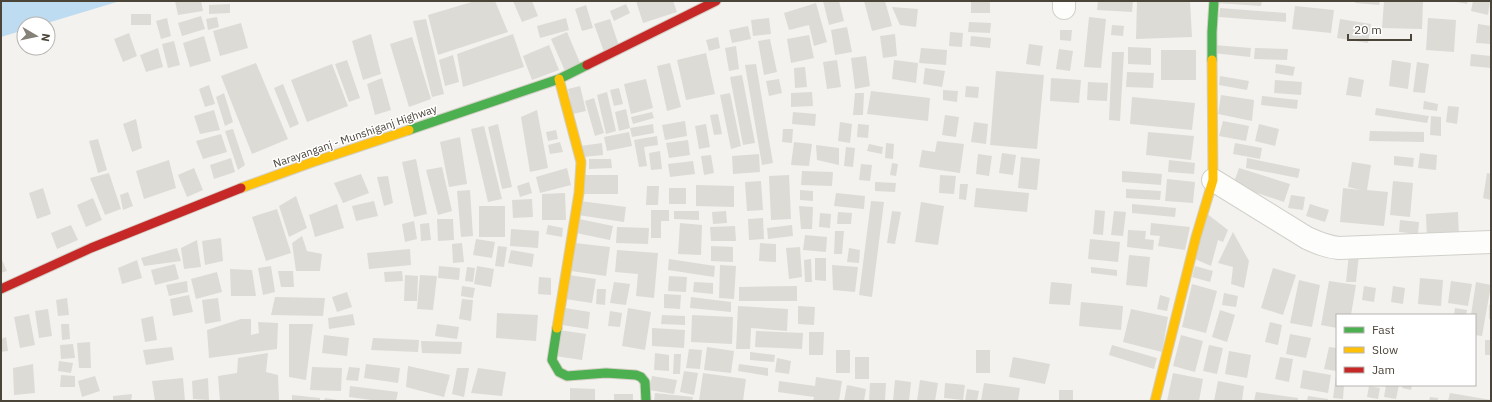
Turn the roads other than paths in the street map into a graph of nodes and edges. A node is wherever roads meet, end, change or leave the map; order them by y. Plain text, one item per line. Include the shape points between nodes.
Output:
1 (716, 1) edge
2 (1214, 1) edge
3 (559, 79) junction
4 (1213, 180) junction
5 (1491, 242) edge
6 (1, 289) edge
7 (646, 401) edge
8 (1155, 401) edge

1 - 3 street, Narayanganj - Munshiganj Highway
2 - 4 street
3 - 6 street, Narayanganj - Munshiganj Highway via 225,194 91,248
3 - 7 street via 582,167 552,360 555,369 567,376 614,373 640,376 646,388
4 - 5 street via 1321,245 1339,248
4 - 8 street

